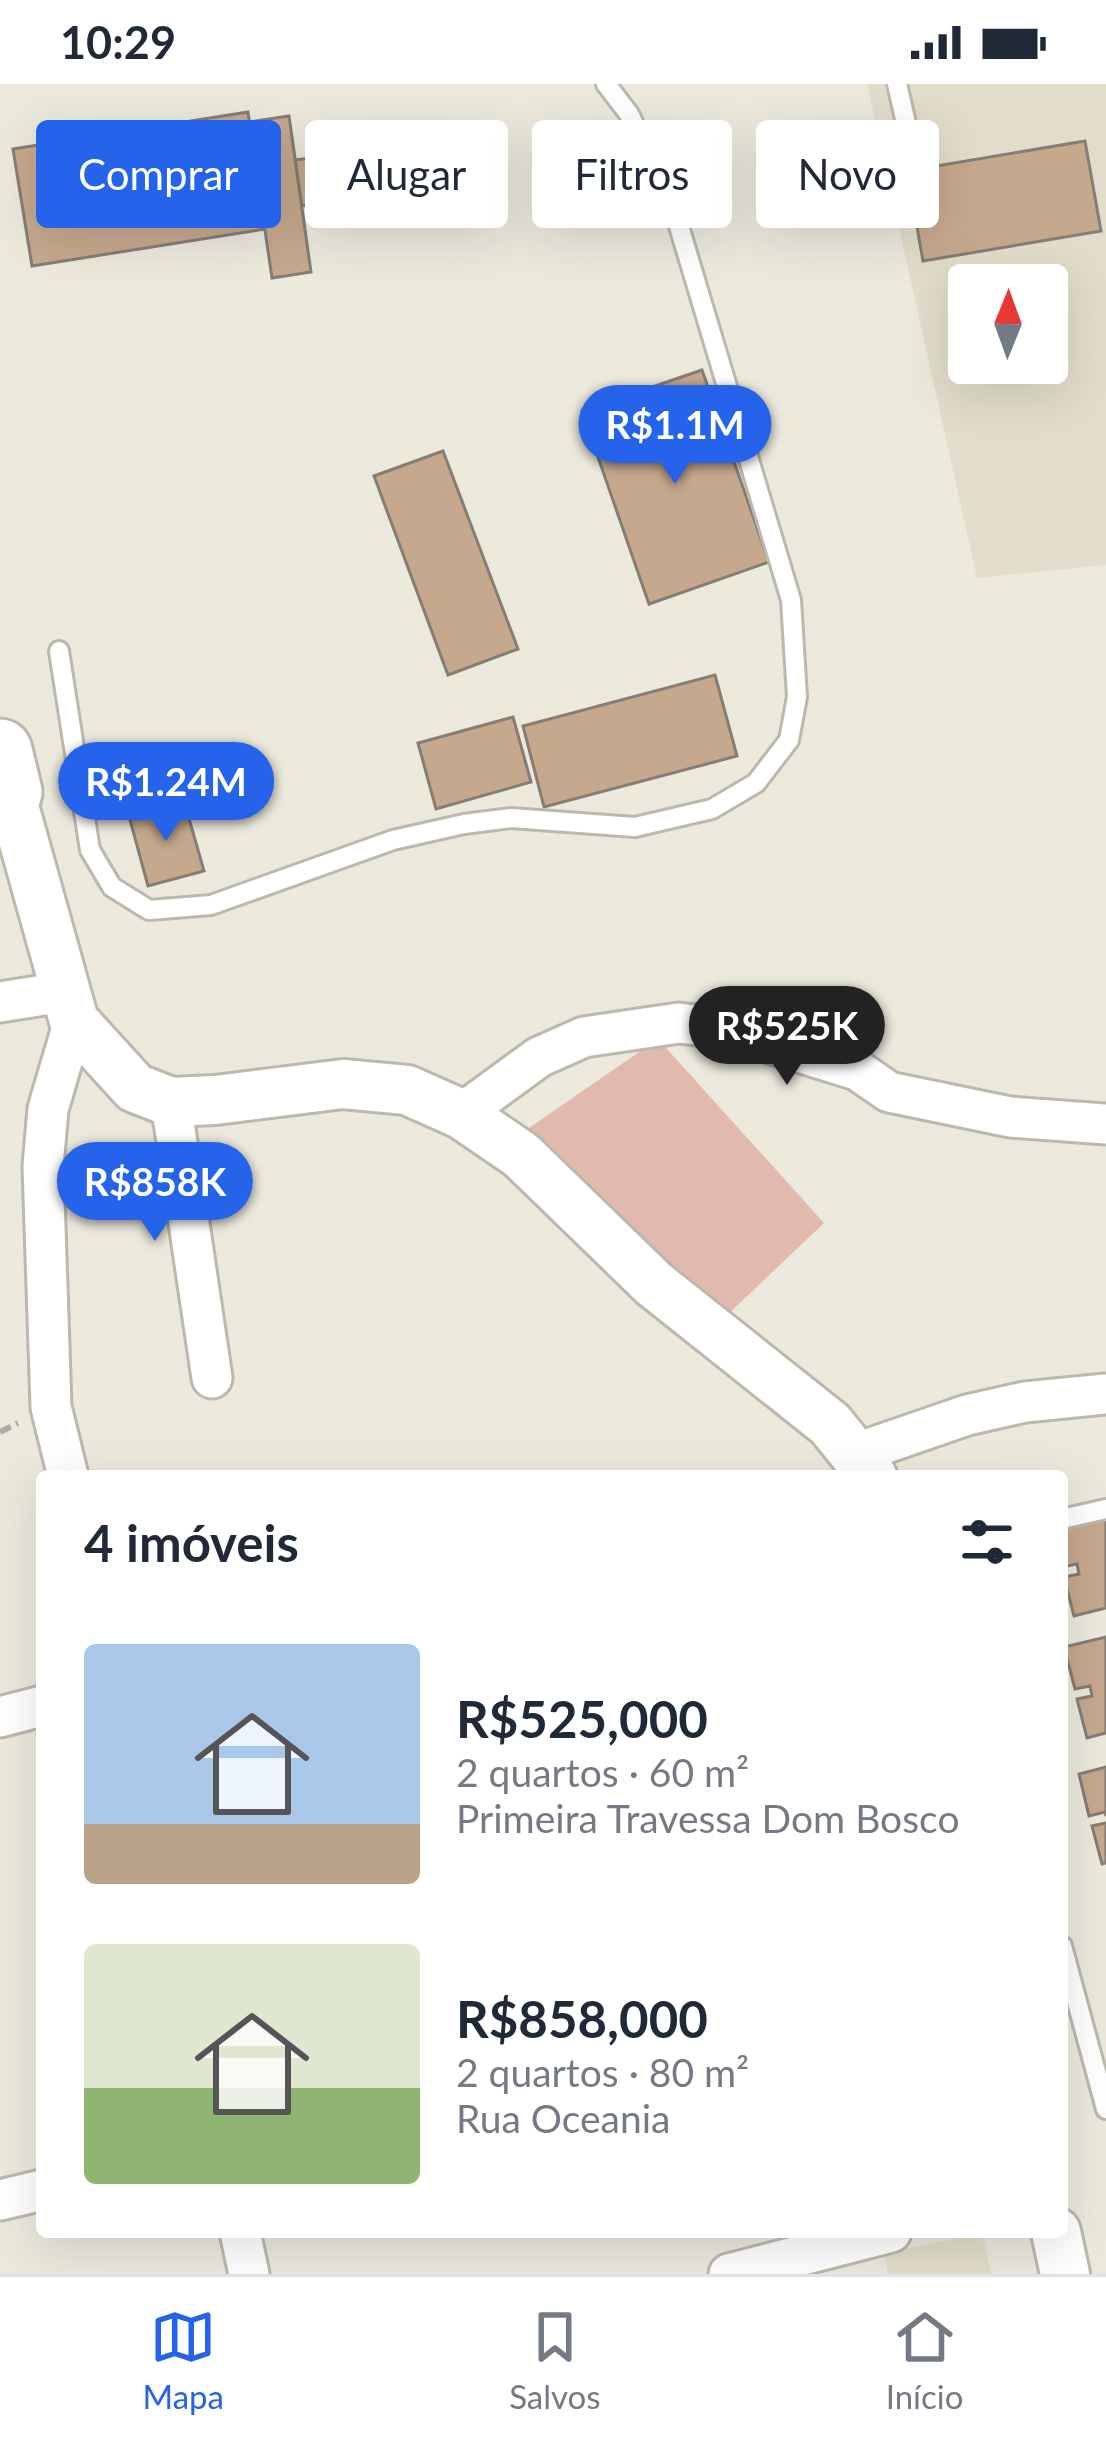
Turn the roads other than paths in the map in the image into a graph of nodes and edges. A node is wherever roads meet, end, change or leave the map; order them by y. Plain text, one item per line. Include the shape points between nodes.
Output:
1 (606, 84) edge
2 (897, 84) edge
3 (905, 120) edge
4 (59, 651) dead end
5 (3, 777) edge
6 (0, 1002) edge
7 (69, 1006) junction
8 (171, 1102) junction
9 (461, 1114) junction
10 (1106, 1124) edge
11 (212, 1378) dead end
12 (1106, 1394) edge
13 (864, 1464) edge
14 (67, 1470) edge
15 (1106, 1509) edge
16 (1068, 1518) edge
17 (36, 1708) edge
18 (0, 1717) edge
19 (1068, 1964) edge
20 (1098, 2052) edge
21 (1106, 2110) edge
22 (36, 2191) edge
23 (0, 2200) edge
24 (241, 2238) edge
25 (869, 2238) edge
26 (1057, 2238) edge
27 (249, 2274) edge
28 (729, 2274) edge
29 (1065, 2274) edge

1 - 4 lane via 672,202 790,600 796,697 789,740 756,783 712,809 635,826 511,818 464,824 393,840 211,904 149,910 112,887 90,850
2 - 3 lane
5 - 7 street
6 - 7 street
7 - 8 street via 135,1088
7 - 14 street via 43,1166 51,1407
8 - 9 street via 343,1084 407,1090
8 - 11 street
9 - 10 street via 538,1057 584,1037 679,1023 857,1070 889,1093 1010,1117
9 - 13 street via 521,1155 654,1284 830,1424
12 - 13 street via 967,1414
15 - 16 lane
17 - 18 street
19 - 20 lane
20 - 21 lane
22 - 23 street
24 - 27 street
25 - 28 street
26 - 29 street

